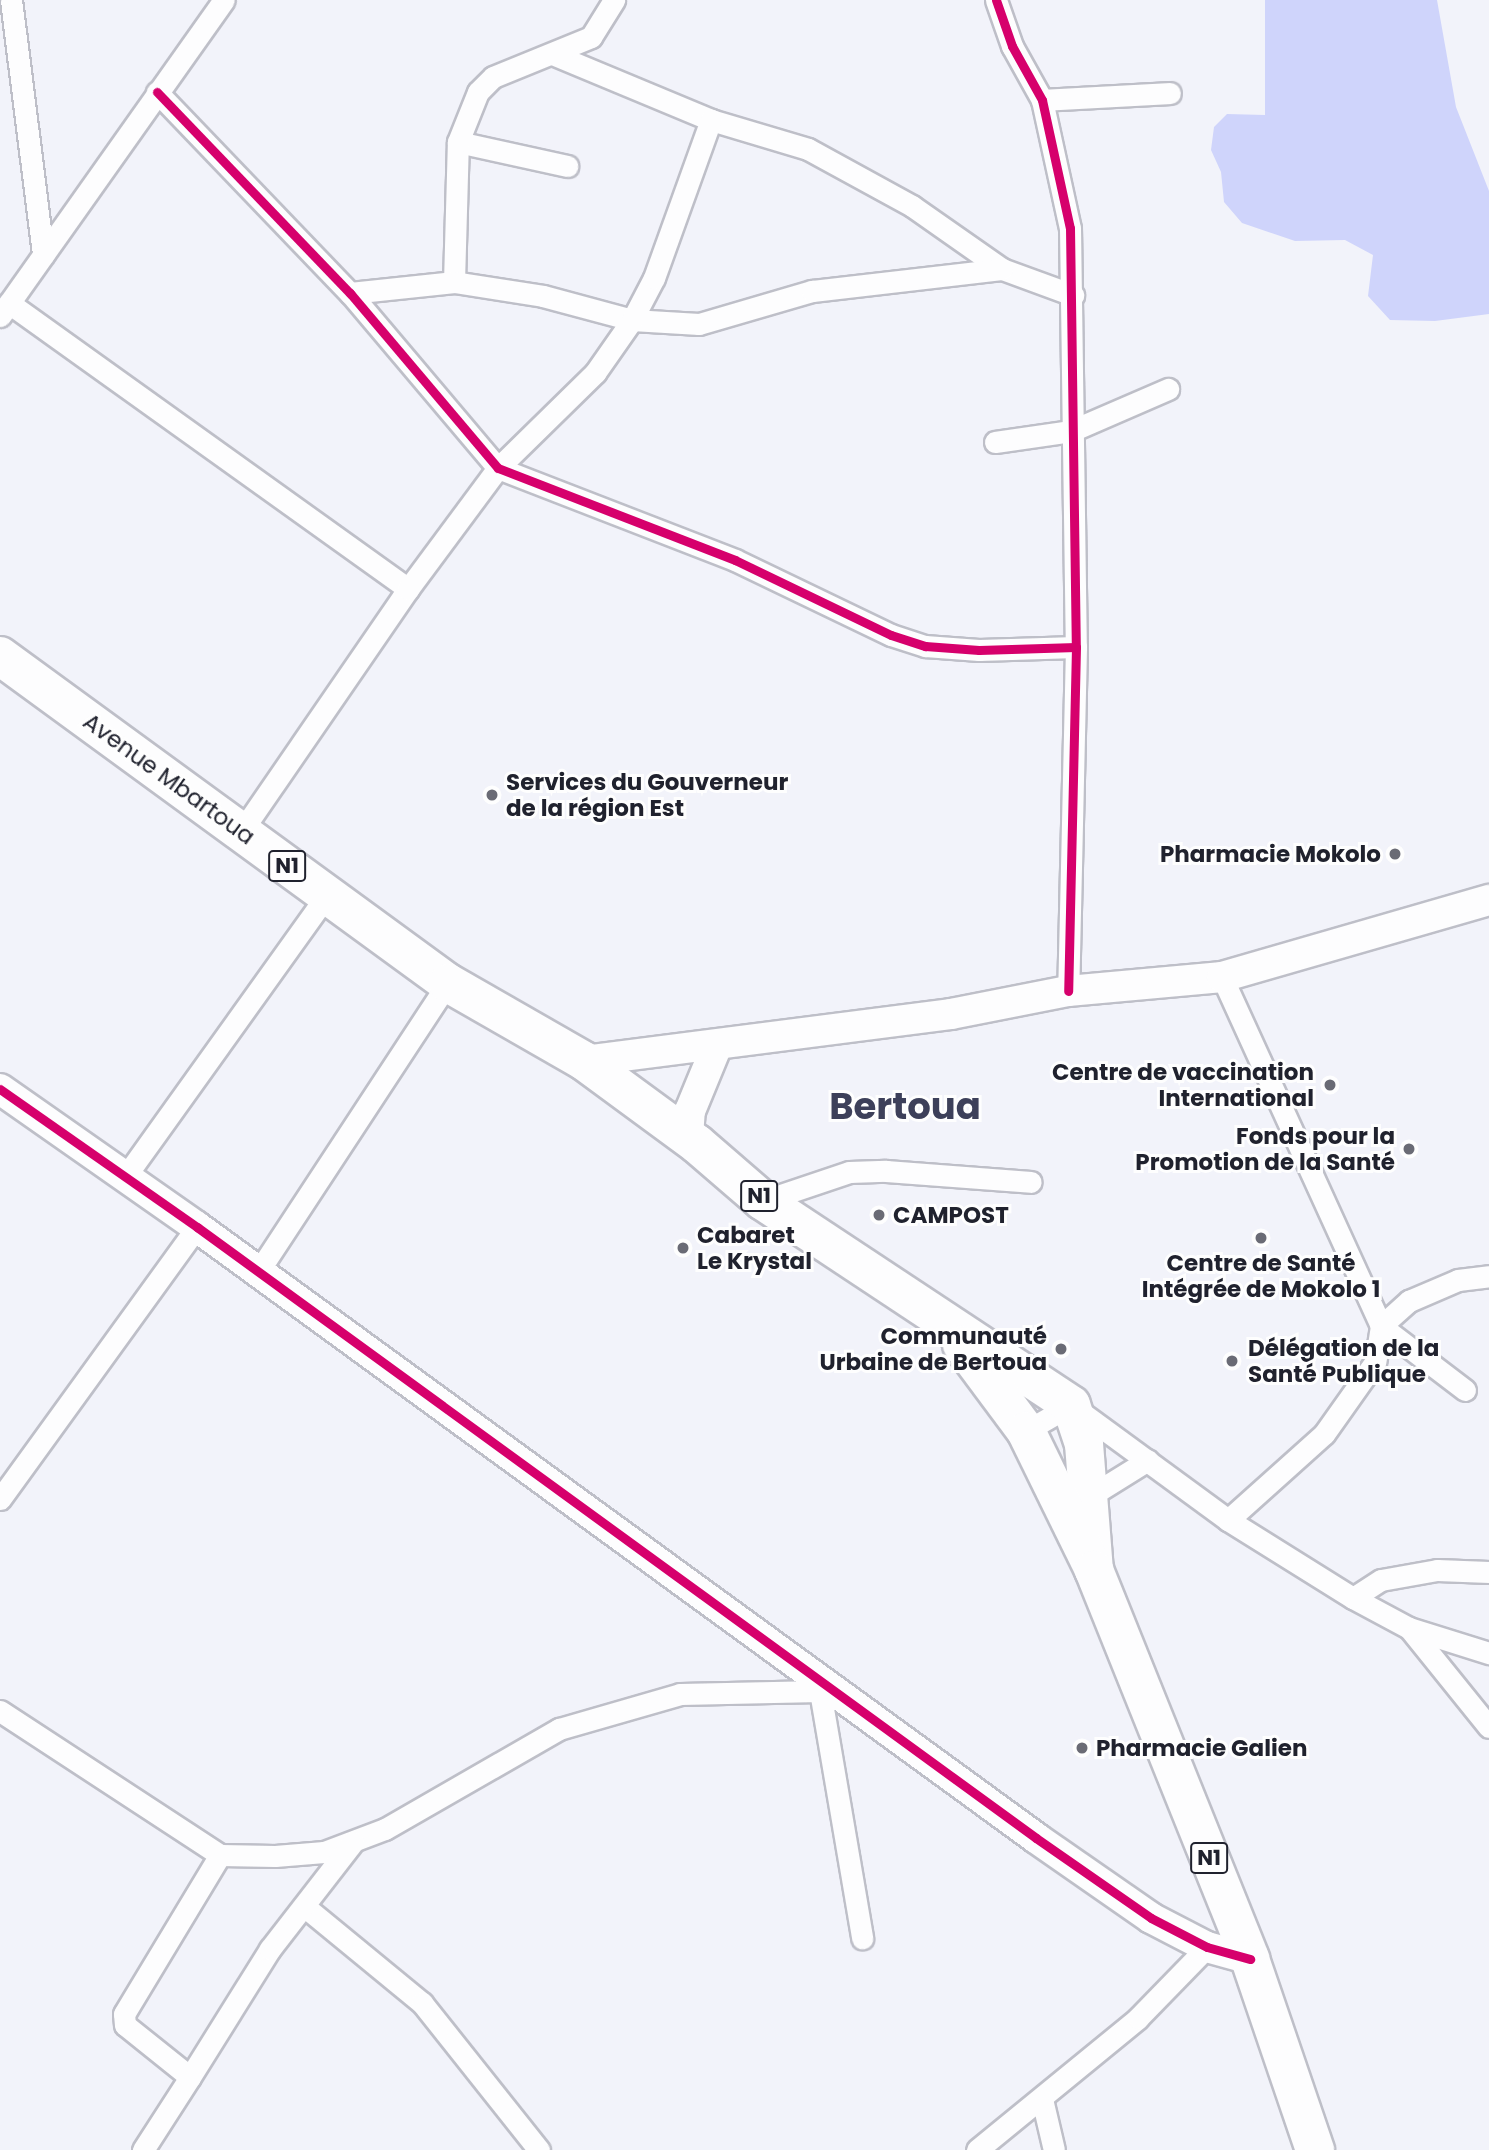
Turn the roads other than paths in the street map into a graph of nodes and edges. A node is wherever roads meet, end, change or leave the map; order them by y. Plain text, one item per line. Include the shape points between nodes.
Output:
1 (11, 0) edge
2 (223, 0) edge
3 (614, 0) edge
4 (996, 0) edge
5 (555, 55) junction
6 (157, 92) junction
7 (1170, 93) dead end
8 (1042, 100) junction
9 (711, 120) junction
10 (458, 142) junction
11 (567, 166) dead end
12 (43, 255) junction
13 (1002, 269) junction
14 (454, 282) junction
15 (350, 293) junction
16 (1073, 295) junction
17 (5, 309) edge
18 (632, 320) junction
19 (1168, 389) dead end
20 (1071, 431) junction
21 (995, 442) dead end
22 (498, 468) junction
23 (408, 589) junction
24 (1076, 647) junction
25 (0, 656) edge
26 (241, 832) junction
27 (327, 895) junction
28 (1489, 900) edge
29 (1222, 977) junction
30 (447, 983) junction
31 (1068, 991) junction
32 (716, 1048) junction
33 (584, 1061) junction
34 (0, 1089) edge
35 (697, 1144) junction
36 (125, 1177) junction
37 (1031, 1182) dead end
38 (763, 1200) junction
39 (197, 1227) junction
40 (258, 1272) junction
41 (1489, 1276) edge
42 (942, 1319) junction
43 (1381, 1326) junction
44 (1465, 1390) dead end
45 (1071, 1405) junction
46 (1026, 1430) junction
47 (1148, 1460) junction
48 (1076, 1497) junction
49 (0, 1499) edge
50 (1228, 1520) junction
51 (1489, 1572) edge
52 (1353, 1598) junction
53 (1409, 1628) junction
54 (1489, 1653) edge
55 (820, 1686) junction
56 (0, 1711) edge
57 (1489, 1727) edge
58 (354, 1840) junction
59 (220, 1855) junction
60 (303, 1906) junction
61 (862, 1938) dead end
62 (1207, 1947) junction
63 (1250, 1959) junction
64 (190, 2077) junction
65 (1042, 2099) junction
66 (143, 2150) edge
67 (539, 2150) edge
68 (977, 2150) edge
69 (1054, 2150) edge
70 (1315, 2150) edge

1 - 12 street
2 - 6 street
3 - 5 street via 591,37
4 - 8 street via 1012,46
5 - 9 street
5 - 10 street via 493,77 478,92
6 - 12 street
6 - 15 street
7 - 8 street
8 - 16 street via 1070,228
9 - 13 street via 808,149 912,206
9 - 18 street via 654,278
10 - 11 street
10 - 14 street
12 - 17 street
13 - 16 street
13 - 18 street via 812,291 699,324
14 - 15 street
14 - 18 street via 543,296
15 - 22 street
16 - 20 street
17 - 23 street
18 - 22 street via 595,373
19 - 20 street
20 - 21 street
20 - 24 street
22 - 23 street
22 - 24 street via 735,560 891,635 925,646 979,650
23 - 26 street
24 - 31 street
25 - 26 highway, Avenue Mbartoua / N1
26 - 27 highway, Avenue Mbartoua / N1
27 - 30 highway, Avenue Mbartoua / N1
27 - 36 street
28 - 29 street
29 - 31 street
29 - 43 street
30 - 33 highway, Avenue Mbartoua / N1
30 - 40 street
31 - 32 street via 951,1014
32 - 33 street
32 - 35 street via 690,1111 688,1137
33 - 35 highway, N1
34 - 36 street
35 - 38 highway, N1
36 - 39 street
37 - 38 street via 849,1172
38 - 42 highway, N1
39 - 40 street
39 - 49 street
40 - 55 street
41 - 43 street via 1458,1280 1409,1301
42 - 45 highway, N1
42 - 46 highway, N1
43 - 44 street
43 - 50 street via 1375,1362 1324,1434
45 - 46 street
45 - 47 street
45 - 48 highway, N1 via 1084,1444
46 - 48 highway, N1
47 - 48 street
47 - 50 street
48 - 63 highway, N1 via 1087,1521 1094,1570
50 - 52 street
51 - 52 street via 1437,1570 1381,1580
52 - 53 street
53 - 54 street
53 - 57 street
55 - 58 street via 680,1694 559,1729 385,1829
55 - 61 street
55 - 62 street via 1141,1911
56 - 59 street
58 - 59 street via 324,1852
58 - 60 street
59 - 64 street via 124,2014 125,2025
60 - 64 street via 270,1949
60 - 67 street via 422,2003
62 - 63 street
62 - 65 street via 1138,2018
63 - 70 highway, N1
64 - 66 street
65 - 68 street
65 - 69 street

